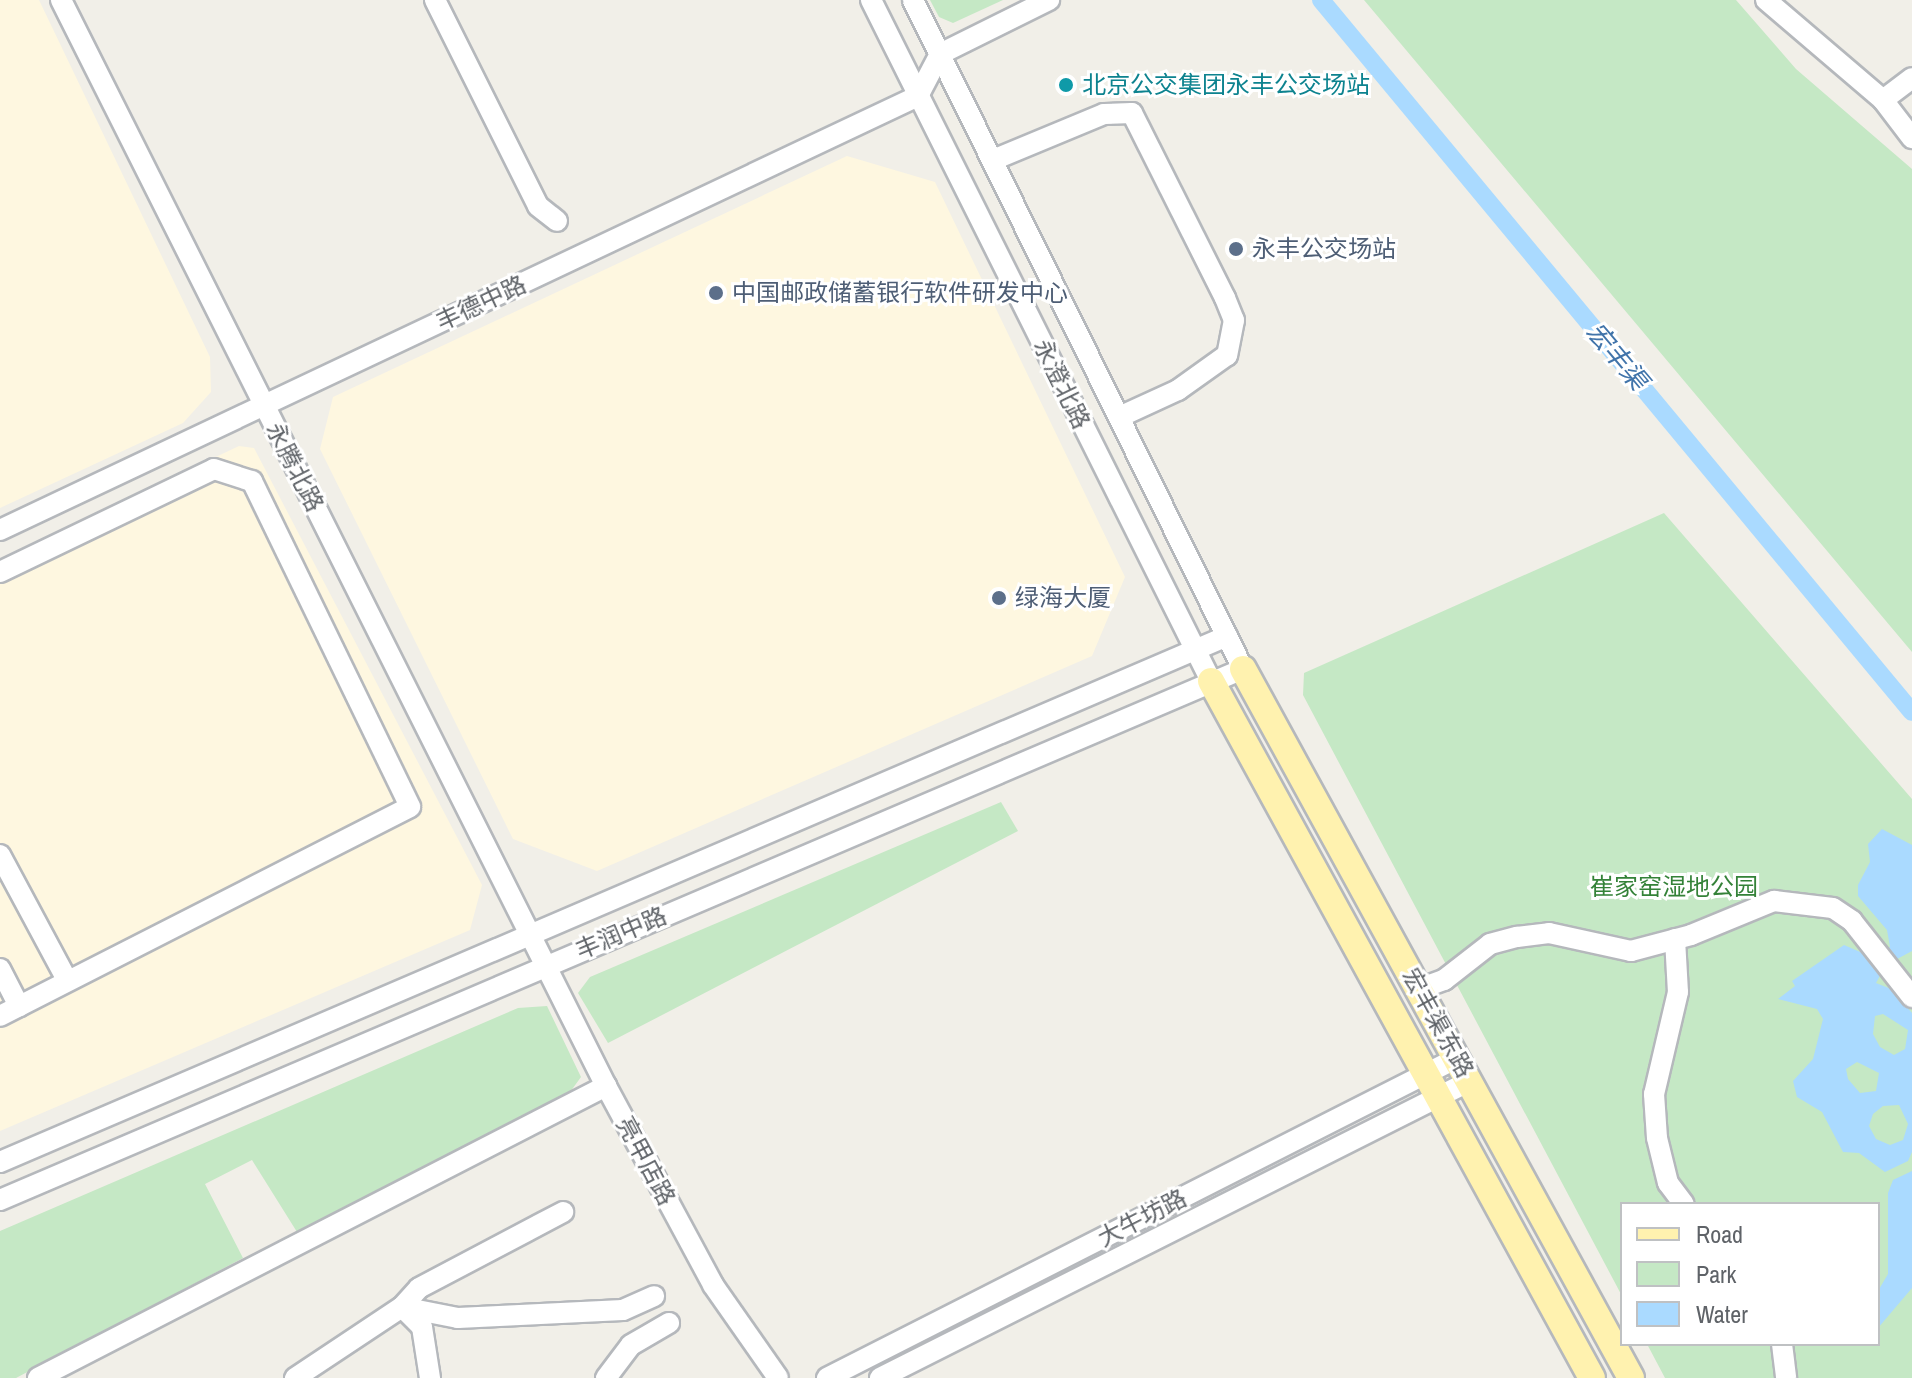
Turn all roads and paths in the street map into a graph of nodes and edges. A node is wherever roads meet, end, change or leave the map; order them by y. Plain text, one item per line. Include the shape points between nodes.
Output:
1 (61, 0) edge
2 (435, 0) edge
3 (871, 0) edge
4 (913, 0) edge
5 (1049, 0) edge
6 (1766, 0) edge
7 (940, 54) junction
8 (1912, 78) edge
9 (918, 96) junction
10 (1883, 100) junction
11 (1912, 138) edge
12 (993, 160) junction
13 (557, 221) dead end
14 (264, 405) junction
15 (1119, 417) junction
16 (0, 530) edge
17 (0, 572) edge
18 (1227, 636) junction
19 (1194, 651) junction
20 (1243, 669) junction
21 (1211, 681) junction
22 (0, 855) edge
23 (530, 935) junction
24 (1675, 939) junction
25 (544, 965) junction
26 (0, 969) edge
27 (67, 980) junction
28 (1419, 989) junction
29 (1912, 997) edge
30 (19, 1006) junction
31 (0, 1016) edge
32 (1457, 1058) junction
33 (1470, 1081) junction
34 (606, 1086) junction
35 (1432, 1086) junction
36 (0, 1162) edge
37 (0, 1200) edge
38 (1682, 1202) edge
39 (563, 1212) dead end
40 (654, 1296) dead end
41 (402, 1307) junction
42 (669, 1323) dead end
43 (1785, 1346) edge
44 (38, 1378) edge
45 (295, 1378) edge
46 (430, 1378) edge
47 (606, 1378) edge
48 (778, 1378) edge
49 (827, 1378) edge
50 (880, 1378) edge
51 (1592, 1378) edge
52 (1631, 1378) edge
53 (1786, 1378) edge

1 - 14 street, 永腾北路
2 - 13 street via 538,206
3 - 9 street, 永澄北路
4 - 7 street, 永澄北路
5 - 7 street
6 - 10 street
7 - 9 street
7 - 12 street, 永澄北路
8 - 10 street
9 - 14 street, 丰德中路
9 - 19 street, 永澄北路
10 - 11 street
12 - 15 street, 永澄北路
12 - 15 street via 1104,114 1132,113 1225,298 1234,320 1227,355 1178,390
14 - 16 street, 丰德中路
14 - 23 street, 永腾北路
15 - 18 street, 永澄北路
17 - 27 street via 214,469 252,481 410,807
18 - 19 street, 丰润中路
18 - 20 street, 永澄北路
19 - 21 street, 永澄北路
19 - 23 street, 丰润中路
20 - 21 street, 丰润中路
20 - 28 main road, 宏丰渠东路
21 - 25 street, 丰润中路
21 - 35 main road, 宏丰渠东路
22 - 27 street
23 - 25 street, 亮甲店路
23 - 36 street, 丰润中路
24 - 28 street via 1631,951 1549,933 1517,937 1490,944 1444,980
24 - 29 street via 1774,901 1833,908 1852,921
24 - 38 street via 1678,992 1654,1094 1668,1183
25 - 34 street, 亮甲店路
25 - 37 street, 丰润中路
26 - 30 street
27 - 30 street
28 - 32 main road, 宏丰渠东路
30 - 31 street
32 - 33 main road, 宏丰渠东路
32 - 35 street, 大牛坊路
33 - 35 street, 大牛坊路
33 - 52 main road, 宏丰渠东路
34 - 44 street
34 - 48 street, 亮甲店路 via 713,1285
35 - 49 street, 大牛坊路
35 - 50 street, 大牛坊路
35 - 51 main road, 宏丰渠东路
39 - 41 street via 419,1288
40 - 41 street via 623,1310 473,1317
41 - 45 street
41 - 46 street via 422,1327
42 - 47 street via 631,1345
43 - 53 street

